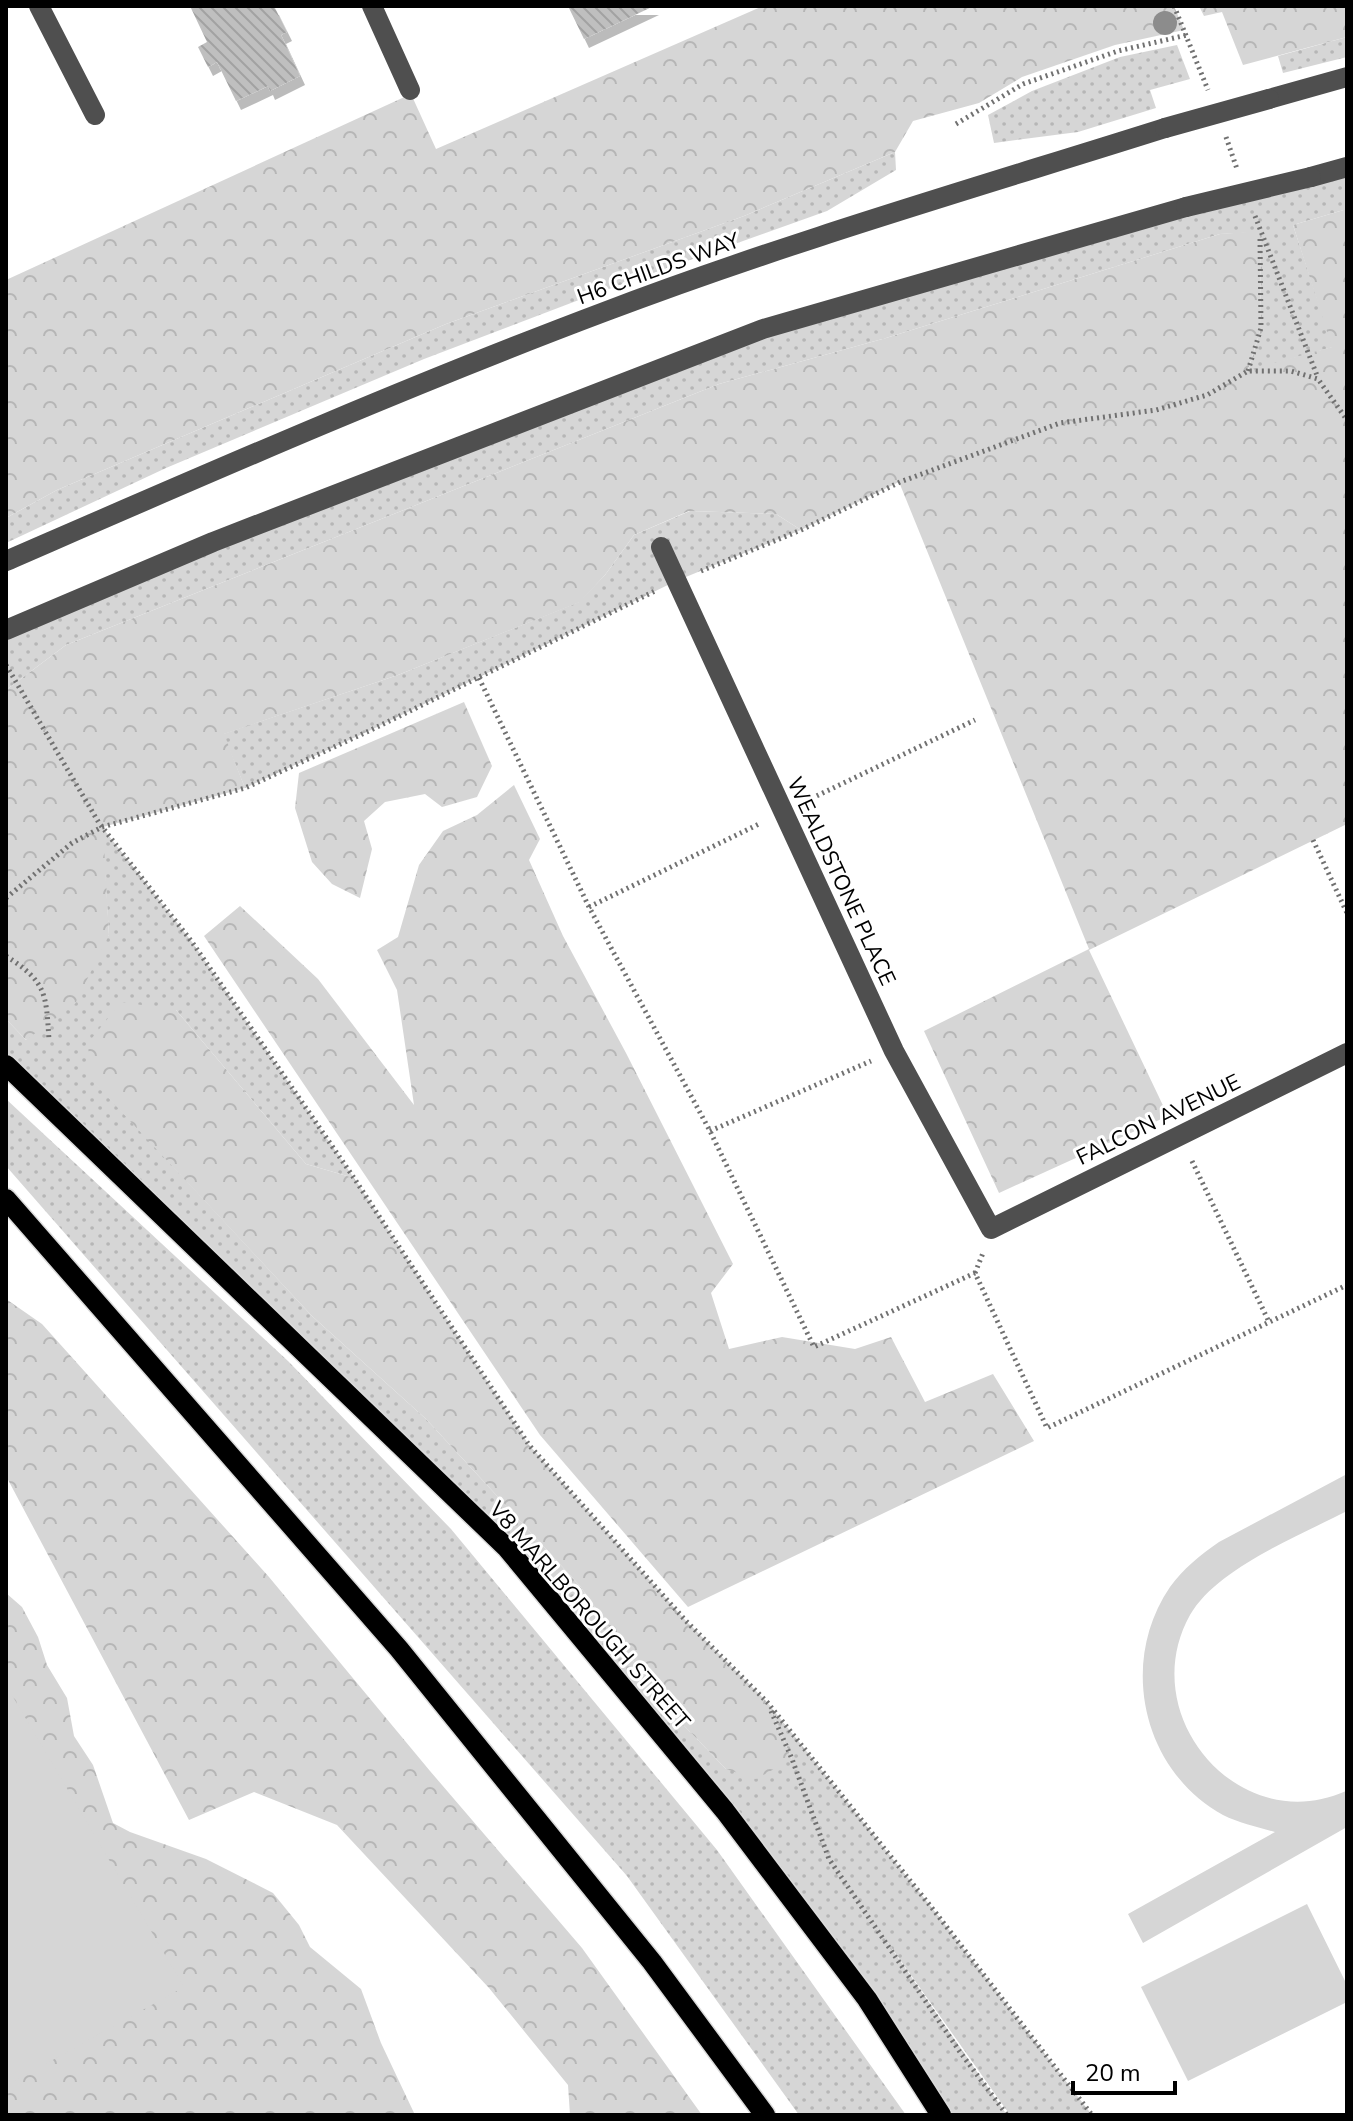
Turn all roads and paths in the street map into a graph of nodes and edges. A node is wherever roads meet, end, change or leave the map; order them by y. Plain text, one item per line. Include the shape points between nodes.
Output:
1 (39, 6) edge
2 (372, 6) edge
3 (1187, 35) dead end
4 (1347, 77) edge
5 (410, 90) dead end
6 (95, 115) dead end
7 (956, 124) dead end
8 (1347, 167) edge
9 (1260, 231) dead end
10 (1248, 371) junction
11 (1347, 420) edge
12 (661, 547) dead end
13 (6, 561) edge
14 (676, 581) junction
15 (10, 628) edge
16 (6, 665) edge
17 (479, 678) junction
18 (102, 827) junction
19 (1313, 840) dead end
20 (6, 898) edge
21 (1347, 913) edge
22 (6, 956) edge
23 (49, 1040) dead end
24 (894, 1051) junction
25 (1347, 1053) edge
26 (6, 1065) edge
27 (710, 1131) junction
28 (1179, 1134) junction
29 (6, 1199) edge
30 (991, 1229) joint
31 (1347, 1285) edge
32 (1269, 1322) junction
33 (767, 1702) junction
34 (765, 2115) edge
35 (941, 2115) edge
36 (1007, 2115) edge
37 (1092, 2115) edge

1 - 6 street
2 - 5 street
3 - 7 path via 1118,51 1023,84
4 - 13 street, H6 CHILDS WAY, bridge via 817,237 606,311 391,394
8 - 15 street, bridge via 1186,207 763,329 213,542
9 - 10 path via 1261,328
10 - 11 path via 1291,371 1318,379
10 - 14 path via 1207,395 1156,410 1060,423 1030,433 900,482
12 - 14 street, WEALDSTONE PLACE
14 - 17 path
14 - 24 street, WEALDSTONE PLACE
16 - 18 path
17 - 18 path via 245,788
17 - 27 path via 589,907
18 - 20 path via 72,843
18 - 33 path via 192,942 529,1445 686,1621
19 - 21 path
22 - 23 path via 30,971 46,997
24 - 27 path
24 - 30 street, WEALDSTONE PLACE
25 - 28 street, FALCON AVENUE
26 - 35 main road, V8 MARLBOROUGH STREET via 507,1548 725,1811 867,1999
27 - 32 path via 814,1347 975,1273 1047,1428
28 - 30 street, FALCON AVENUE
28 - 32 path
29 - 34 main road via 399,1649 652,1962
31 - 32 path
33 - 36 path via 829,1859
33 - 37 path

